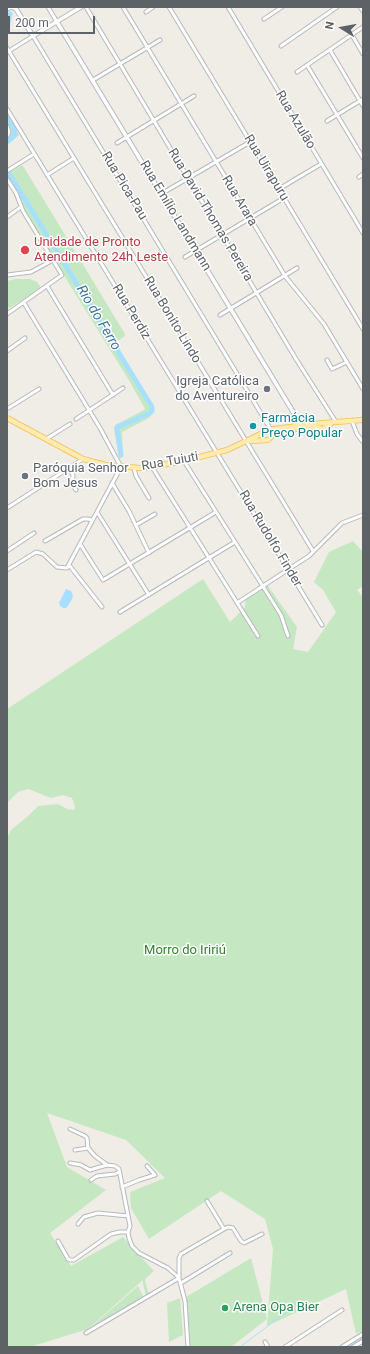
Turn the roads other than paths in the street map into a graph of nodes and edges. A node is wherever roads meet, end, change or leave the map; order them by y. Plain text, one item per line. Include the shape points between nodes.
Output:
1 (11, 7) edge
2 (48, 7) edge
3 (82, 7) edge
4 (86, 7) edge
5 (123, 7) edge
6 (153, 7) edge
7 (170, 7) edge
8 (228, 7) edge
9 (282, 7) edge
10 (337, 7) edge
11 (360, 7) edge
12 (7, 9) edge
13 (363, 11) edge
14 (146, 12) dead end
15 (264, 19) dead end
16 (57, 22) junction
17 (363, 27) edge
18 (352, 35) junction
19 (33, 36) junction
20 (160, 40) dead end
21 (280, 46) dead end
22 (147, 47) junction
23 (8, 49) edge
24 (330, 50) junction
25 (363, 54) edge
26 (120, 64) junction
27 (307, 65) junction
28 (297, 72) dead end
29 (92, 80) junction
30 (194, 96) dead end
31 (361, 100) edge
32 (181, 104) junction
33 (363, 106) edge
34 (7, 109) edge
35 (337, 114) junction
36 (154, 121) junction
37 (327, 121) dead end
38 (7, 126) edge
39 (8, 134) edge
40 (127, 137) junction
41 (250, 142) junction
42 (117, 143) dead end
43 (34, 154) junction
44 (74, 158) junction
45 (363, 158) edge
46 (216, 162) junction
47 (321, 164) junction
48 (8, 171) edge
49 (363, 174) edge
50 (47, 175) junction
51 (359, 177) dead end
52 (188, 178) junction
53 (7, 179) edge
54 (279, 189) junction
55 (161, 194) junction
56 (284, 198) junction
57 (21, 207) junction
58 (7, 217) edge
59 (250, 218) junction
60 (363, 234) edge
61 (222, 235) junction
62 (196, 251) junction
63 (185, 257) dead end
64 (53, 260) junction
65 (297, 268) dead end
66 (7, 275) edge
67 (285, 276) junction
68 (47, 286) junction
69 (256, 293) junction
70 (24, 302) junction
71 (230, 309) junction
72 (7, 314) edge
73 (220, 315) dead end
74 (363, 329) edge
75 (25, 338) dead end
76 (7, 351) edge
77 (327, 360) dead end
78 (347, 362) junction
79 (363, 378) edge
80 (358, 381) junction
81 (124, 388) dead end
82 (39, 389) dead end
83 (363, 389) edge
84 (113, 395) junction
85 (7, 409) edge
86 (89, 410) junction
87 (7, 418) edge
88 (76, 419) dead end
89 (363, 420) edge
90 (352, 421) junction
91 (323, 422) junction
92 (334, 422) junction
93 (70, 424) dead end
94 (300, 425) junction
95 (324, 429) junction
96 (271, 430) junction
97 (263, 433) junction
98 (46, 439) junction
99 (266, 440) junction
100 (246, 442) junction
101 (363, 442) edge
102 (217, 453) junction
103 (83, 459) junction
104 (184, 462) junction
105 (120, 466) junction
106 (152, 467) junction
107 (69, 468) junction
108 (134, 468) junction
109 (112, 483) junction
110 (76, 490) dead end
111 (149, 498) dead end
112 (7, 508) edge
113 (97, 512) junction
114 (216, 512) junction
115 (155, 514) dead end
116 (363, 515) edge
117 (92, 520) junction
118 (136, 525) junction
119 (190, 528) junction
120 (34, 533) dead end
121 (45, 541) dead end
122 (235, 542) junction
123 (80, 544) junction
124 (7, 551) edge
125 (313, 551) junction
126 (149, 553) junction
127 (209, 558) junction
128 (130, 564) junction
129 (68, 566) junction
130 (288, 569) junction
131 (7, 570) edge
132 (262, 586) junction
133 (149, 595) junction
134 (237, 603) junction
135 (102, 607) dead end
136 (120, 612) dead end
137 (322, 625) dead end
138 (258, 636) dead end
139 (288, 636) dead end
140 (70, 1129) dead end
141 (88, 1148) junction
142 (75, 1150) dead end
143 (70, 1163) dead end
144 (107, 1165) junction
145 (147, 1166) dead end
146 (119, 1172) junction
147 (91, 1180) dead end
148 (122, 1187) junction
149 (207, 1200) dead end
150 (128, 1216) junction
151 (78, 1224) dead end
152 (224, 1229) junction
153 (128, 1232) junction
154 (262, 1234) dead end
155 (58, 1241) dead end
156 (230, 1254) dead end
157 (179, 1278) junction
158 (181, 1283) junction
159 (342, 1310) dead end
160 (86, 1333) dead end
161 (363, 1334) edge
162 (363, 1341) edge
163 (265, 1342) dead end
164 (188, 1347) edge
165 (268, 1347) edge
166 (285, 1347) edge
167 (342, 1347) edge
168 (353, 1347) edge

1 - 12 street
1 - 19 street, Rua Pica-Pau via 16,10
2 - 16 street, Rua Emílio Landmann
3 - 16 street
4 - 26 street, Rua David Thomas Pereira
5 - 22 street, Rua Arara
6 - 14 street
7 - 41 street, Rua Uirapuru
8 - 47 street, Rua Azulão
9 - 15 street
10 - 21 street
11 - 13 street
16 - 19 street
16 - 29 street, Rua Emílio Landmann
17 - 18 street
18 - 24 street
18 - 25 street
19 - 23 street
19 - 96 street, Rua Pica-Pau
20 - 22 street
22 - 26 street
22 - 32 street, Rua Arara
23 - 44 street, Rua Bonito-Lindo
24 - 27 street
24 - 31 street
26 - 29 street
26 - 36 street, Rua David Thomas Pereira
27 - 28 street
27 - 35 street
29 - 40 street, Rua Emílio Landmann
30 - 32 street
31 - 33 street
31 - 35 street
32 - 36 street
32 - 46 street, Rua Arara
34 - 43 street, Rua Perdiz
35 - 37 street
35 - 45 street
36 - 40 street
36 - 52 street, Rua David Thomas Pereira
38 - 39 street
40 - 42 street
40 - 55 street, Rua Emílio Landmann
41 - 46 street
41 - 54 street, Rua Uirapuru
43 - 48 street
43 - 50 street, Rua Perdiz
44 - 50 street
44 - 100 street, Rua Bonito-Lindo
46 - 52 street
46 - 59 street, Rua Arara
47 - 54 street
47 - 60 street, Rua Azulão
49 - 51 street
50 - 102 street, Rua Perdiz
52 - 55 street
52 - 61 street, Rua David Thomas Pereira
53 - 57 street
54 - 56 street, Rua Uirapuru
55 - 62 street, Rua Emílio Landmann
56 - 59 street
56 - 74 street, Rua Uirapuru
57 - 58 street
57 - 64 street
59 - 61 street
59 - 67 street, Rua Arara
61 - 62 street
61 - 69 street, Rua David Thomas Pereira
62 - 63 street
62 - 71 street, Rua Emílio Landmann
64 - 66 street via 31,272
64 - 68 street via 62,275
65 - 67 street
67 - 69 street
67 - 78 street, Rua Arara via 324,324
68 - 70 street
68 - 84 street
69 - 71 street
69 - 92 street, Rua David Thomas Pereira
70 - 72 street
70 - 86 street
71 - 73 street
71 - 94 street, Rua Emílio Landmann
75 - 76 street
77 - 78 street via 332,369
78 - 80 street, Rua Arara
79 - 80 street
80 - 83 street, Rua Arara
81 - 84 street
82 - 85 street
84 - 86 street
86 - 88 street
86 - 105 street
87 - 98 main road, Rua Tuiuti
89 - 90 main road, Rua Tuiuti
90 - 92 main road, Rua Tuiuti
90 - 101 street
91 - 92 main road, Rua Tuiuti
91 - 94 main road, Rua Tuiuti
91 - 95 main road
92 - 95 main road
93 - 98 street
94 - 96 main road, Rua Tuiuti
95 - 99 main road, Rua Tuiuti via 310,427 279,431
96 - 97 main road, Rua Tuiuti
97 - 99 main road
97 - 100 main road, Rua Tuiuti
98 - 103 main road, Rua Tuiuti
99 - 100 main road, Rua Tuiuti
100 - 102 main road, Rua Tuiuti
100 - 125 street, Rua Bonito-Lindo
102 - 104 main road, Rua Tuiuti
102 - 130 street, Rua Rudolfo Finder
103 - 105 main road, Rua Tuiuti
103 - 107 street
104 - 106 main road, Rua Tuiuti
104 - 114 street
105 - 108 main road, Rua Tuiuti
105 - 109 street
106 - 108 main road, Rua Tuiuti
106 - 119 street
107 - 110 street
107 - 112 street
108 - 111 street
109 - 113 street
109 - 118 street
113 - 117 street
113 - 128 street
114 - 119 street
114 - 122 street
115 - 118 street
116 - 125 street via 342,523
117 - 121 street via 83,519
117 - 123 street
118 - 126 street
119 - 126 street
119 - 127 street
120 - 124 street
122 - 127 street
122 - 132 street
123 - 128 street via 103,580
123 - 129 street
125 - 130 street
126 - 128 street
127 - 133 street
127 - 134 street
128 - 133 street
129 - 131 street via 57,567 43,554 36,552
129 - 135 street
130 - 132 street
130 - 137 street, Rua Rudolfo Finder
132 - 134 street
132 - 139 street via 282,618
133 - 136 street
134 - 138 street
140 - 141 street via 87,1138
141 - 142 street
141 - 144 street
143 - 144 street via 90,1170
144 - 146 street via 117,1167
145 - 148 street via 155,1175
146 - 147 street via 96,1176
146 - 148 street
148 - 150 street
149 - 152 street
150 - 151 street via 98,1213 84,1217
150 - 153 street
152 - 154 street via 233,1228 244,1243
152 - 157 street via 181,1254
153 - 155 street via 111,1234 74,1260 68,1259
153 - 157 street via 130,1242 136,1250 168,1268
156 - 158 street
157 - 158 street
157 - 160 street
158 - 164 street via 185,1301
159 - 166 street
161 - 167 street
162 - 168 street
163 - 165 street

